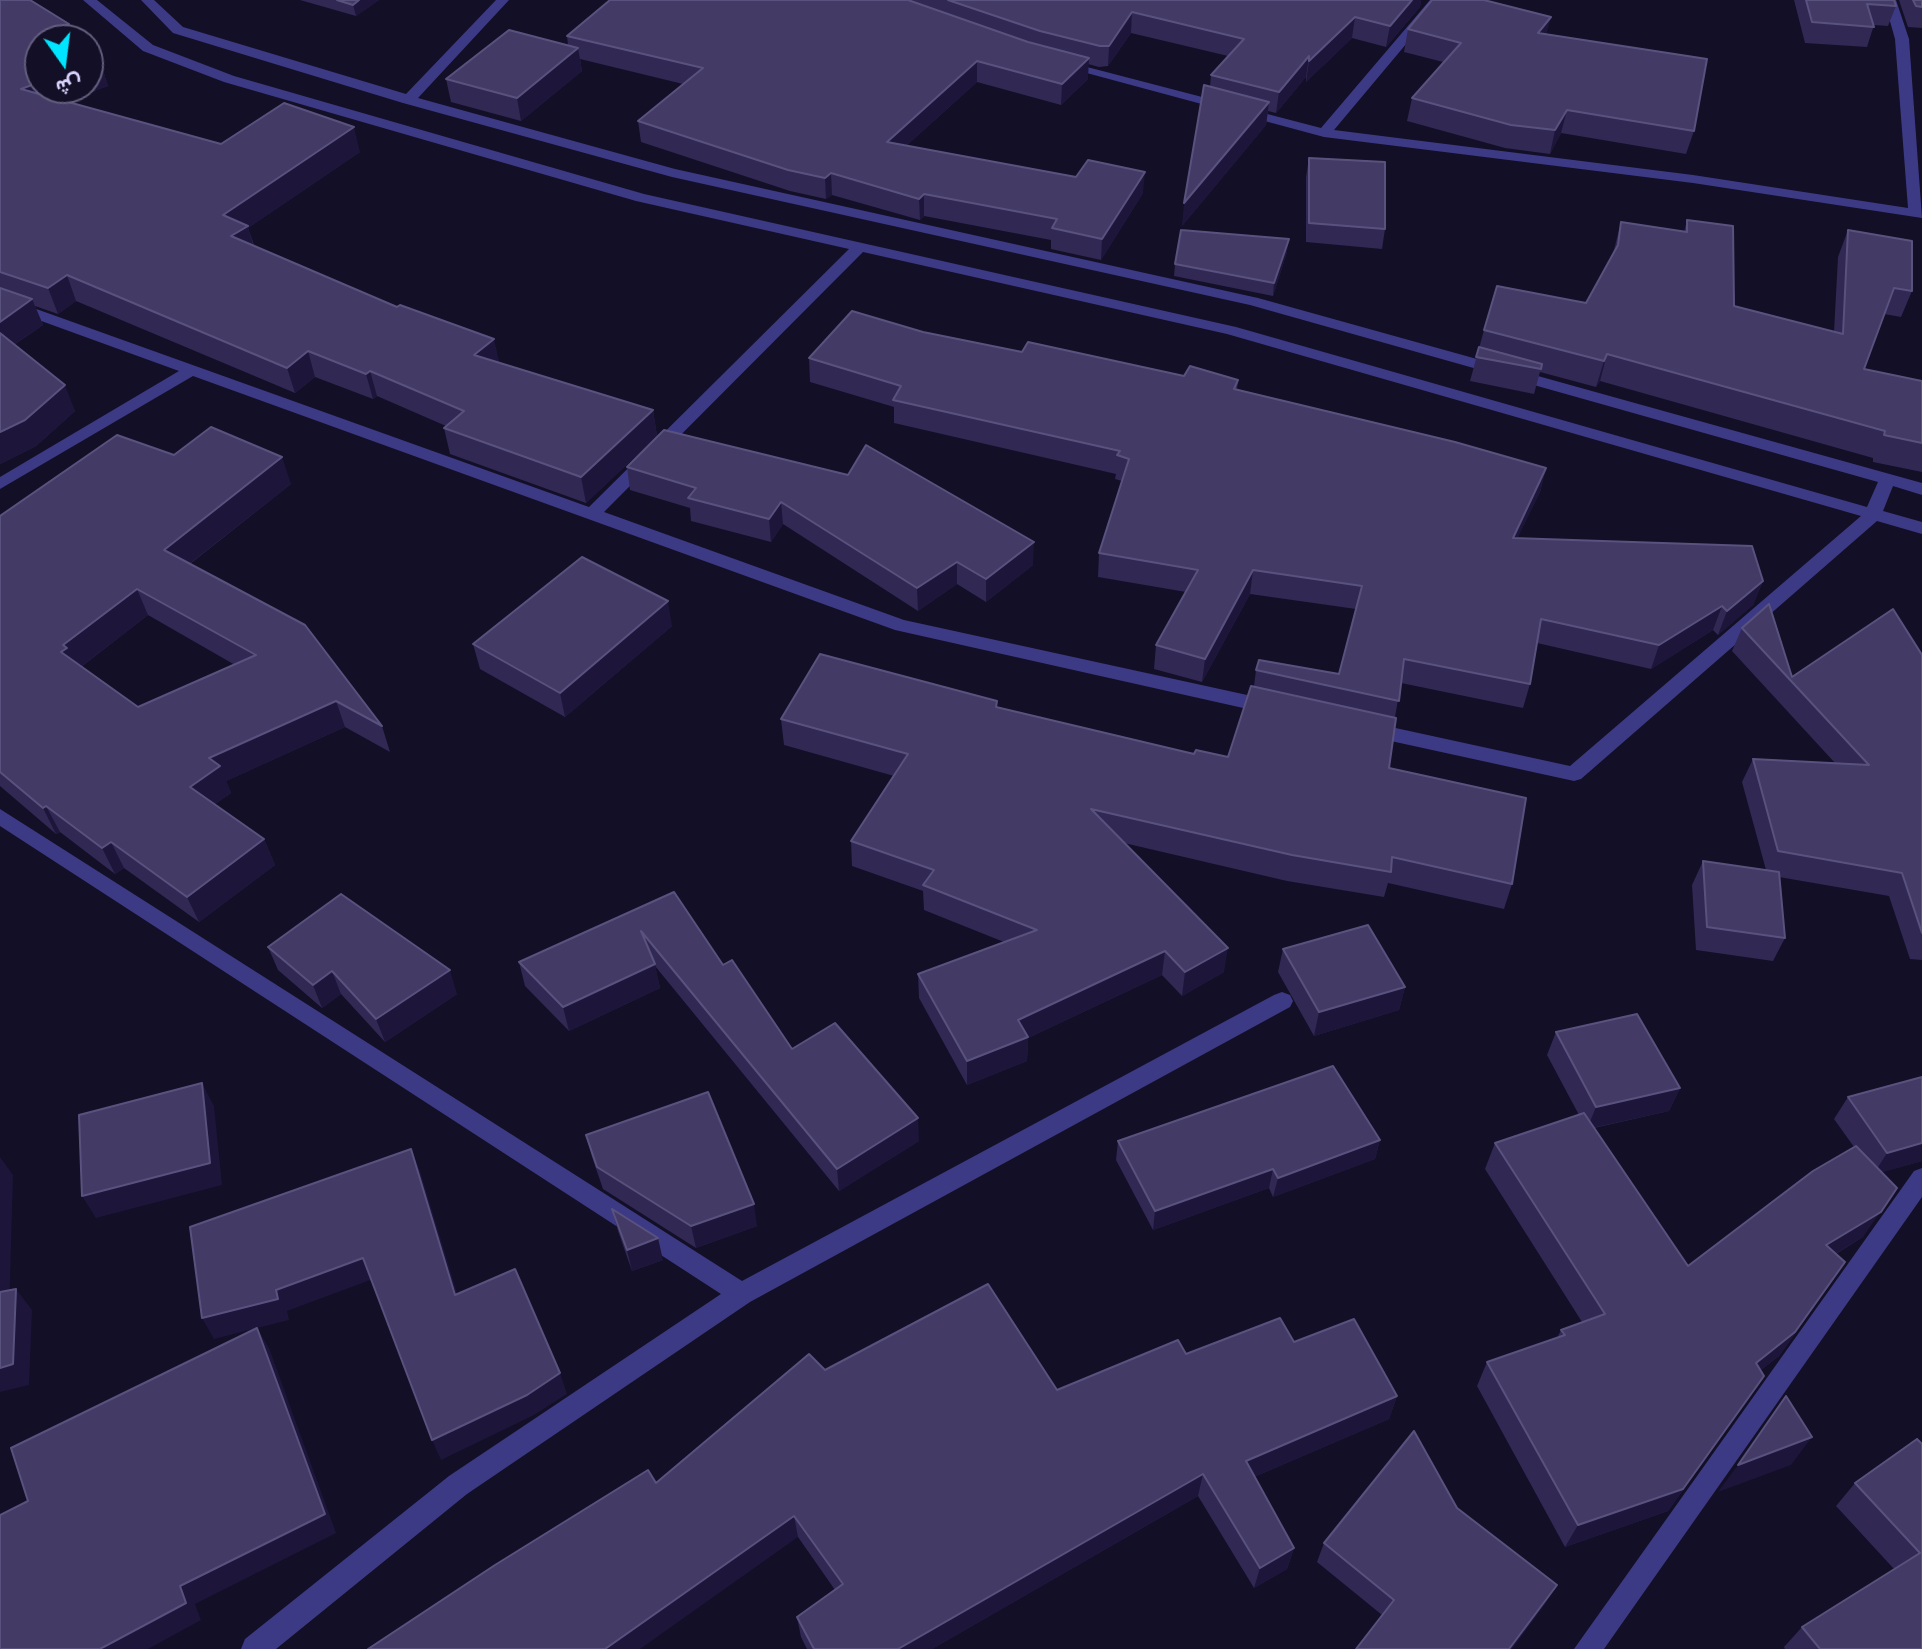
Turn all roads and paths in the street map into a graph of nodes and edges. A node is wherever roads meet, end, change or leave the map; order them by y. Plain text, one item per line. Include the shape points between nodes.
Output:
1 (89, 0) edge
2 (147, 0) edge
3 (503, 0) edge
4 (1437, 0) edge
5 (1890, 0) edge
6 (1902, 39) junction
7 (1922, 40) edge
8 (1048, 61) edge
9 (408, 100) junction
10 (1324, 133) junction
11 (1919, 214) edge
12 (860, 247) junction
13 (0, 301) edge
14 (192, 370) junction
15 (1887, 481) junction
16 (0, 484) edge
17 (1922, 489) edge
18 (590, 516) junction
19 (1872, 516) junction
20 (1922, 528) edge
21 (1283, 710) edge
22 (1345, 724) edge
23 (0, 816) edge
24 (1282, 1001) dead end
25 (1922, 1178) edge
26 (741, 1294) junction
27 (255, 1649) edge
28 (1588, 1649) edge

1 - 12 street via 148,48 229,79 641,198
2 - 9 street via 178,30
3 - 9 street
4 - 10 street
5 - 6 street
6 - 7 street
6 - 11 street
8 - 10 street
9 - 15 street via 672,173 1253,301
10 - 11 street via 1693,179
12 - 18 street
12 - 19 street via 1230,330
13 - 14 street
14 - 16 street
14 - 18 street
15 - 17 street
15 - 19 street
18 - 21 street via 901,626
19 - 20 street
19 - 22 street via 1574,774
23 - 26 street
24 - 26 street
25 - 28 street
26 - 27 street via 458,1485

